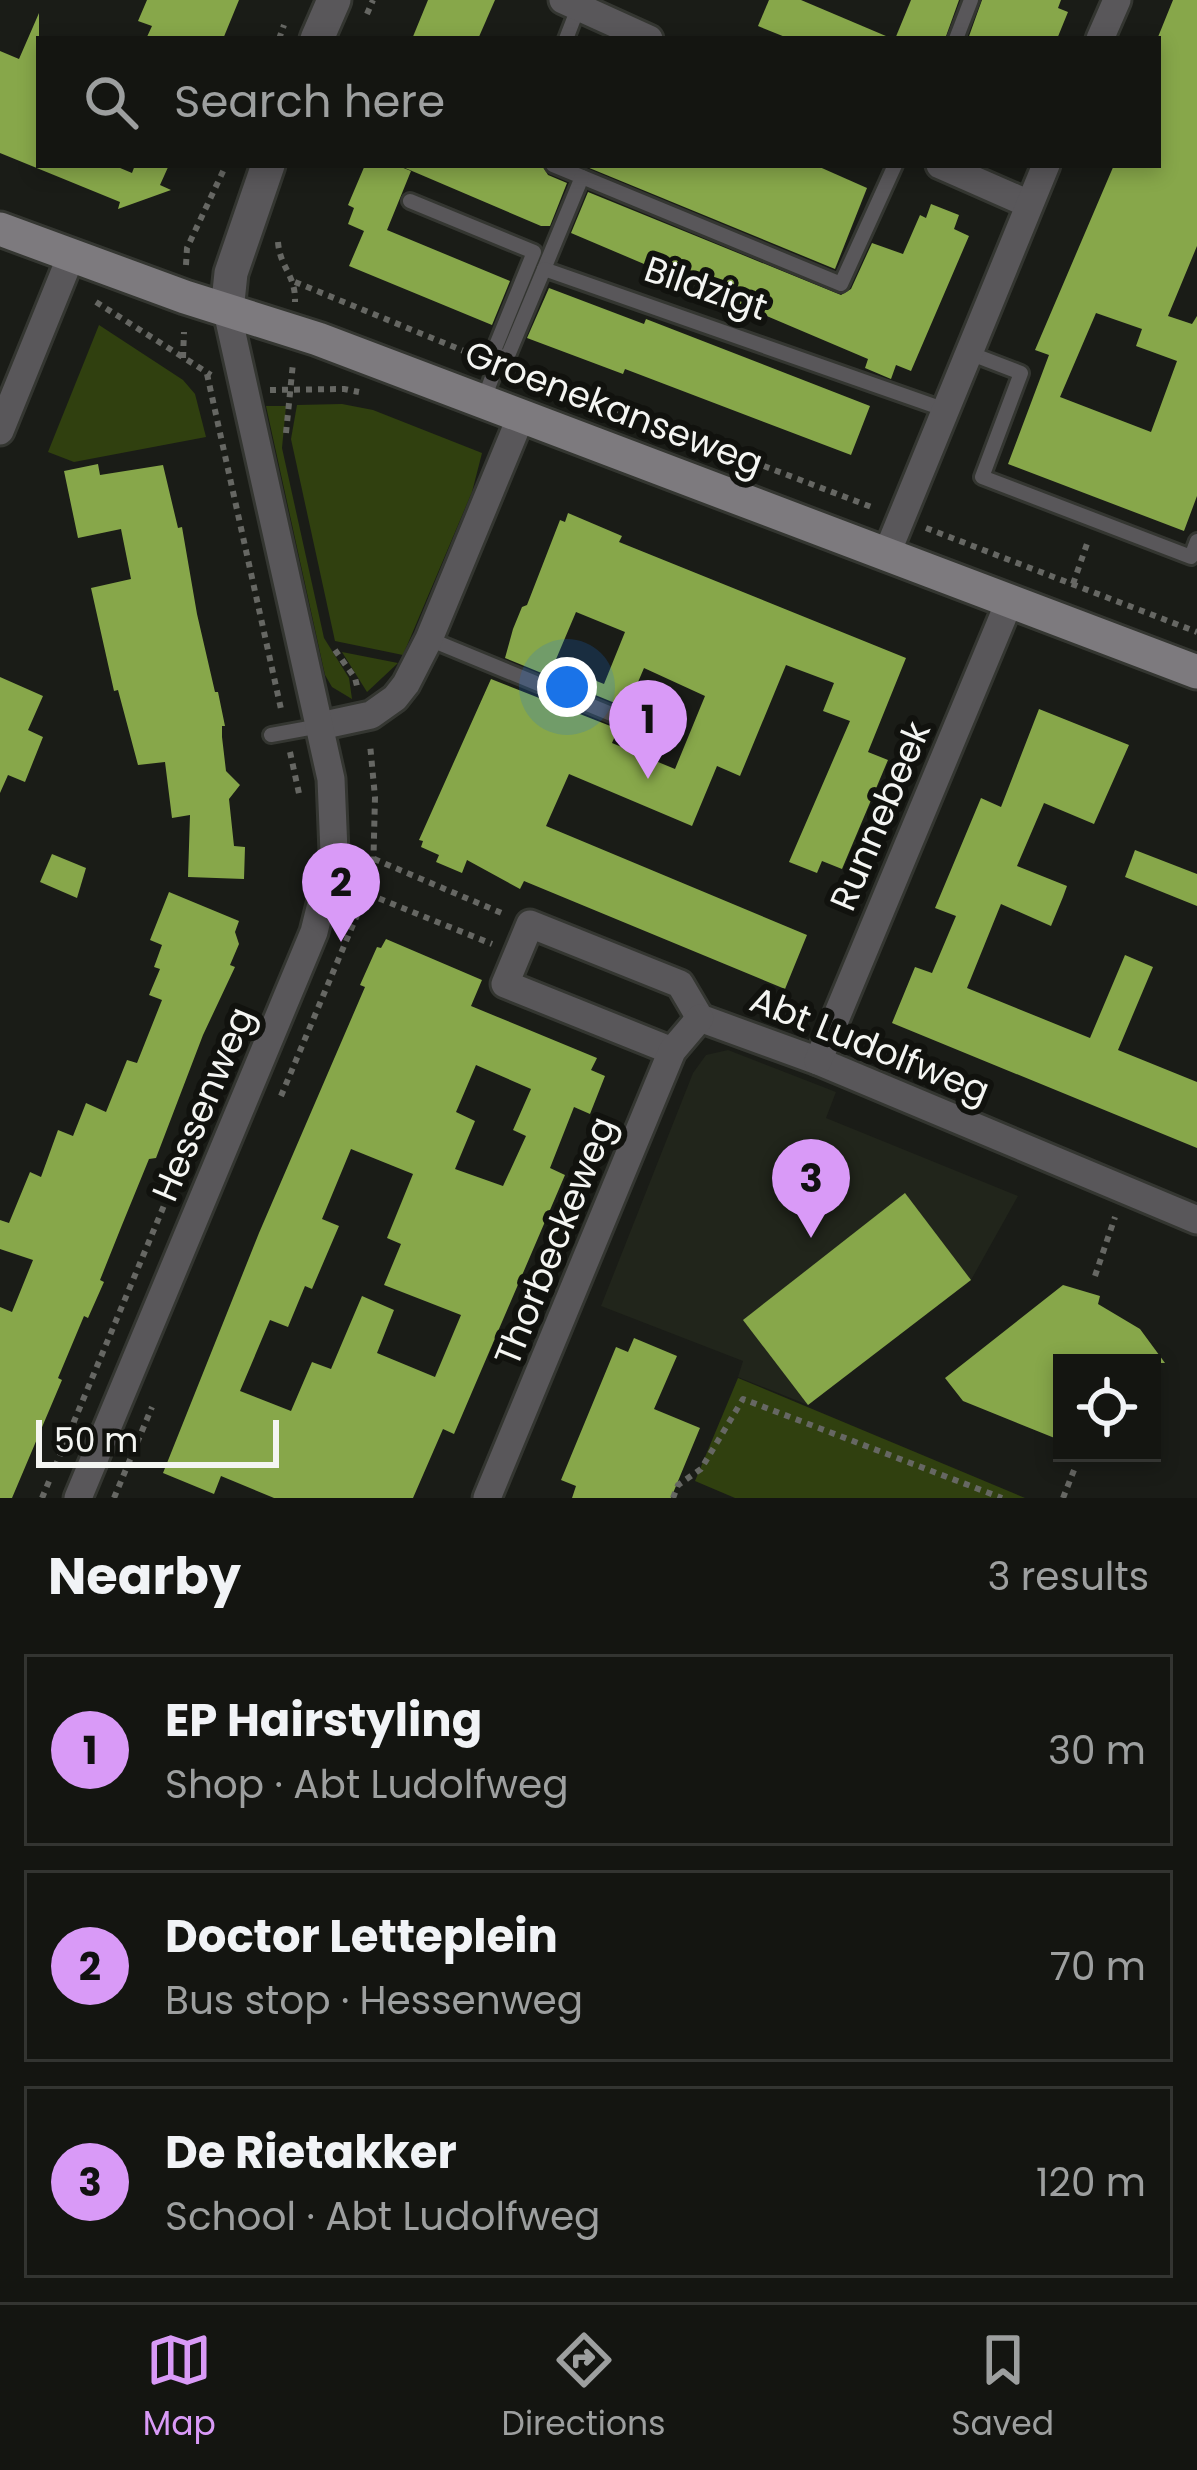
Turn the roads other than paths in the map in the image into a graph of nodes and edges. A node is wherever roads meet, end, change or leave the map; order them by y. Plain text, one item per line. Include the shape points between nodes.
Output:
1 (334, 0) edge
2 (971, 0) edge
3 (1117, 0) edge
4 (571, 4) edge
5 (318, 36) edge
6 (566, 36) edge
7 (642, 36) edge
8 (957, 36) edge
9 (1101, 36) edge
10 (267, 168) edge
11 (560, 168) edge
12 (894, 168) edge
13 (947, 168) edge
14 (1045, 168) edge
15 (582, 177) junction
16 (410, 200) dead end
17 (1029, 204) junction
18 (0, 229) edge
19 (544, 268) junction
20 (65, 269) junction
21 (227, 311) junction
22 (969, 353) junction
23 (497, 364) junction
24 (483, 400) junction
25 (946, 410) junction
26 (522, 415) junction
27 (0, 431) edge
28 (1197, 541) edge
29 (887, 553) junction
30 (1010, 600) junction
31 (429, 639) junction
32 (1197, 672) edge
33 (320, 726) junction
34 (655, 732) dead end
35 (279, 734) road end
36 (700, 1018) junction
37 (672, 1052) junction
38 (818, 1060) junction
39 (1197, 1220) edge
40 (89, 1494) edge
41 (488, 1498) edge

1 - 5 street
2 - 8 lane
3 - 9 street
4 - 6 lane
4 - 7 street
10 - 21 street via 231,273
11 - 15 lane
12 - 15 lane via 841,284
13 - 17 street
14 - 17 street
15 - 19 lane
16 - 23 lane via 533,252 495,348
17 - 22 street
18 - 20 main road, Groenekanseweg
19 - 23 lane
19 - 25 lane, Bildzigt
20 - 21 main road, Groenekanseweg
20 - 27 street
21 - 24 main road, Groenekanseweg
21 - 33 street, Hessenweg
22 - 25 street
22 - 28 lane via 1022,374 982,477 1191,557
23 - 24 lane
24 - 26 main road, Groenekanseweg
25 - 29 street
26 - 29 main road, Groenekanseweg
26 - 31 street
29 - 30 main road, Groenekanseweg
30 - 32 main road, Groenekanseweg
30 - 38 street, Runnebeek
31 - 33 street via 395,698 364,718
31 - 34 lane
33 - 35 lane
33 - 40 street, Hessenweg via 334,830 328,889
36 - 37 street, Thorbeckeweg
36 - 37 street, Abt Ludolfweg via 680,984 530,925 505,984
36 - 38 street, Abt Ludolfweg
37 - 41 street, Thorbeckeweg
38 - 39 street, Abt Ludolfweg

